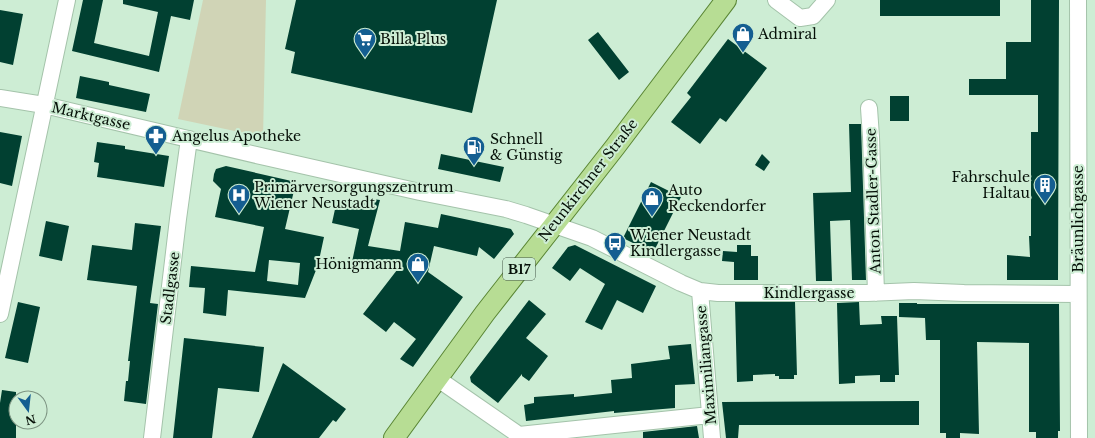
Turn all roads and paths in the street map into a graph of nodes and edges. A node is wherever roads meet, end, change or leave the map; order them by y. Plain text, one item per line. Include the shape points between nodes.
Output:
1 (67, 0) edge
2 (726, 0) edge
3 (776, 0) edge
4 (827, 0) edge
5 (1078, 0) edge
6 (0, 98) edge
7 (44, 105) junction
8 (869, 108) dead end
9 (189, 139) junction
10 (554, 225) junction
11 (700, 291) junction
12 (876, 293) junction
13 (1078, 294) junction
14 (0, 314) edge
15 (438, 379) junction
16 (710, 415) junction
17 (519, 436) edge
18 (152, 438) edge
19 (394, 438) edge
20 (712, 438) edge
21 (1079, 438) edge

1 - 7 street
2 - 10 main road, Neunkirchner Straße / B17
3 - 4 street via 800,18 813,16
5 - 13 street, Bräunlichgasse
6 - 7 street, Marktgasse
7 - 9 street, Marktgasse
7 - 14 street
8 - 12 street, Anton Stadler-Gasse
9 - 10 street, Marktgasse via 404,189 506,209
9 - 18 street, Stadlgasse
10 - 11 street, Kindlergasse via 592,238
10 - 15 main road, Neunkirchner Straße / B17
11 - 12 street, Kindlergasse
11 - 16 street, Maximiliangasse
12 - 13 street, Kindlergasse via 914,291
13 - 21 street, Bräunlichgasse
15 - 17 street
15 - 19 main road, Neunkirchner Straße / B17
16 - 17 street
16 - 20 street, Maximiliangasse

